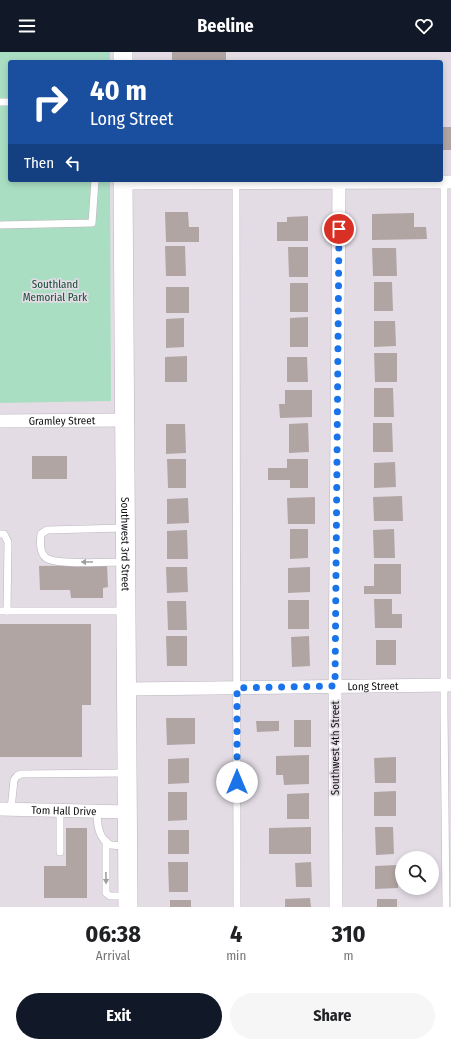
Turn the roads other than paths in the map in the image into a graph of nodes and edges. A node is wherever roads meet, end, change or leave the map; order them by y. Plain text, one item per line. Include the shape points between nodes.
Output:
1 (95, 182) edge
2 (123, 182) edge
3 (236, 182) joint
4 (339, 182) junction
5 (447, 182) edge
6 (0, 224) edge
7 (125, 420) junction
8 (0, 421) edge
9 (126, 528) junction
10 (0, 534) edge
11 (126, 562) junction
12 (3, 611) edge
13 (127, 611) junction
14 (448, 685) edge
15 (335, 686) junction
16 (237, 688) junction
17 (127, 689) junction
18 (127, 773) junction
19 (6, 809) edge
20 (60, 810) junction
21 (97, 812) junction
22 (128, 812) junction
23 (106, 841) junction
24 (128, 845) junction
25 (60, 852) dead end
26 (128, 902) edge
27 (237, 907) edge
28 (336, 907) edge
29 (446, 907) edge

1 - 6 lane via 92,223
2 - 7 street, Southwest 3rd Street
3 - 4 street
3 - 16 lane
4 - 5 street
4 - 15 street, Southwest 4th Street
5 - 14 lane
7 - 8 street, Gramley Street
7 - 9 street, Southwest 3rd Street
9 - 11 street, Southwest 3rd Street
11 -> 9 lane via 59,562 47,559 42,553 40,541 41,534 47,530
10 - 12 lane via 4,534 8,542
11 - 13 street, Southwest 3rd Street
12 - 13 lane
13 - 17 street, Southwest 3rd Street
14 - 15 street, Long Street
14 - 29 lane via 444,766
15 - 16 street, Long Street
15 - 28 street, Southwest 4th Street
16 - 17 street, Long Street
16 - 27 lane
17 - 18 street, Southwest 3rd Street
18 - 19 lane via 22,774 14,780
18 - 22 street, Southwest 3rd Street
19 - 20 street, Tom Hall Drive
20 - 21 street, Tom Hall Drive
20 - 25 lane
21 - 22 street, Tom Hall Drive
21 - 23 lane via 97,825
22 - 24 street, Southwest 3rd Street
23 - 24 lane via 112,845
23 -> 26 lane via 106,893
24 - 26 street, Southwest 3rd Street

